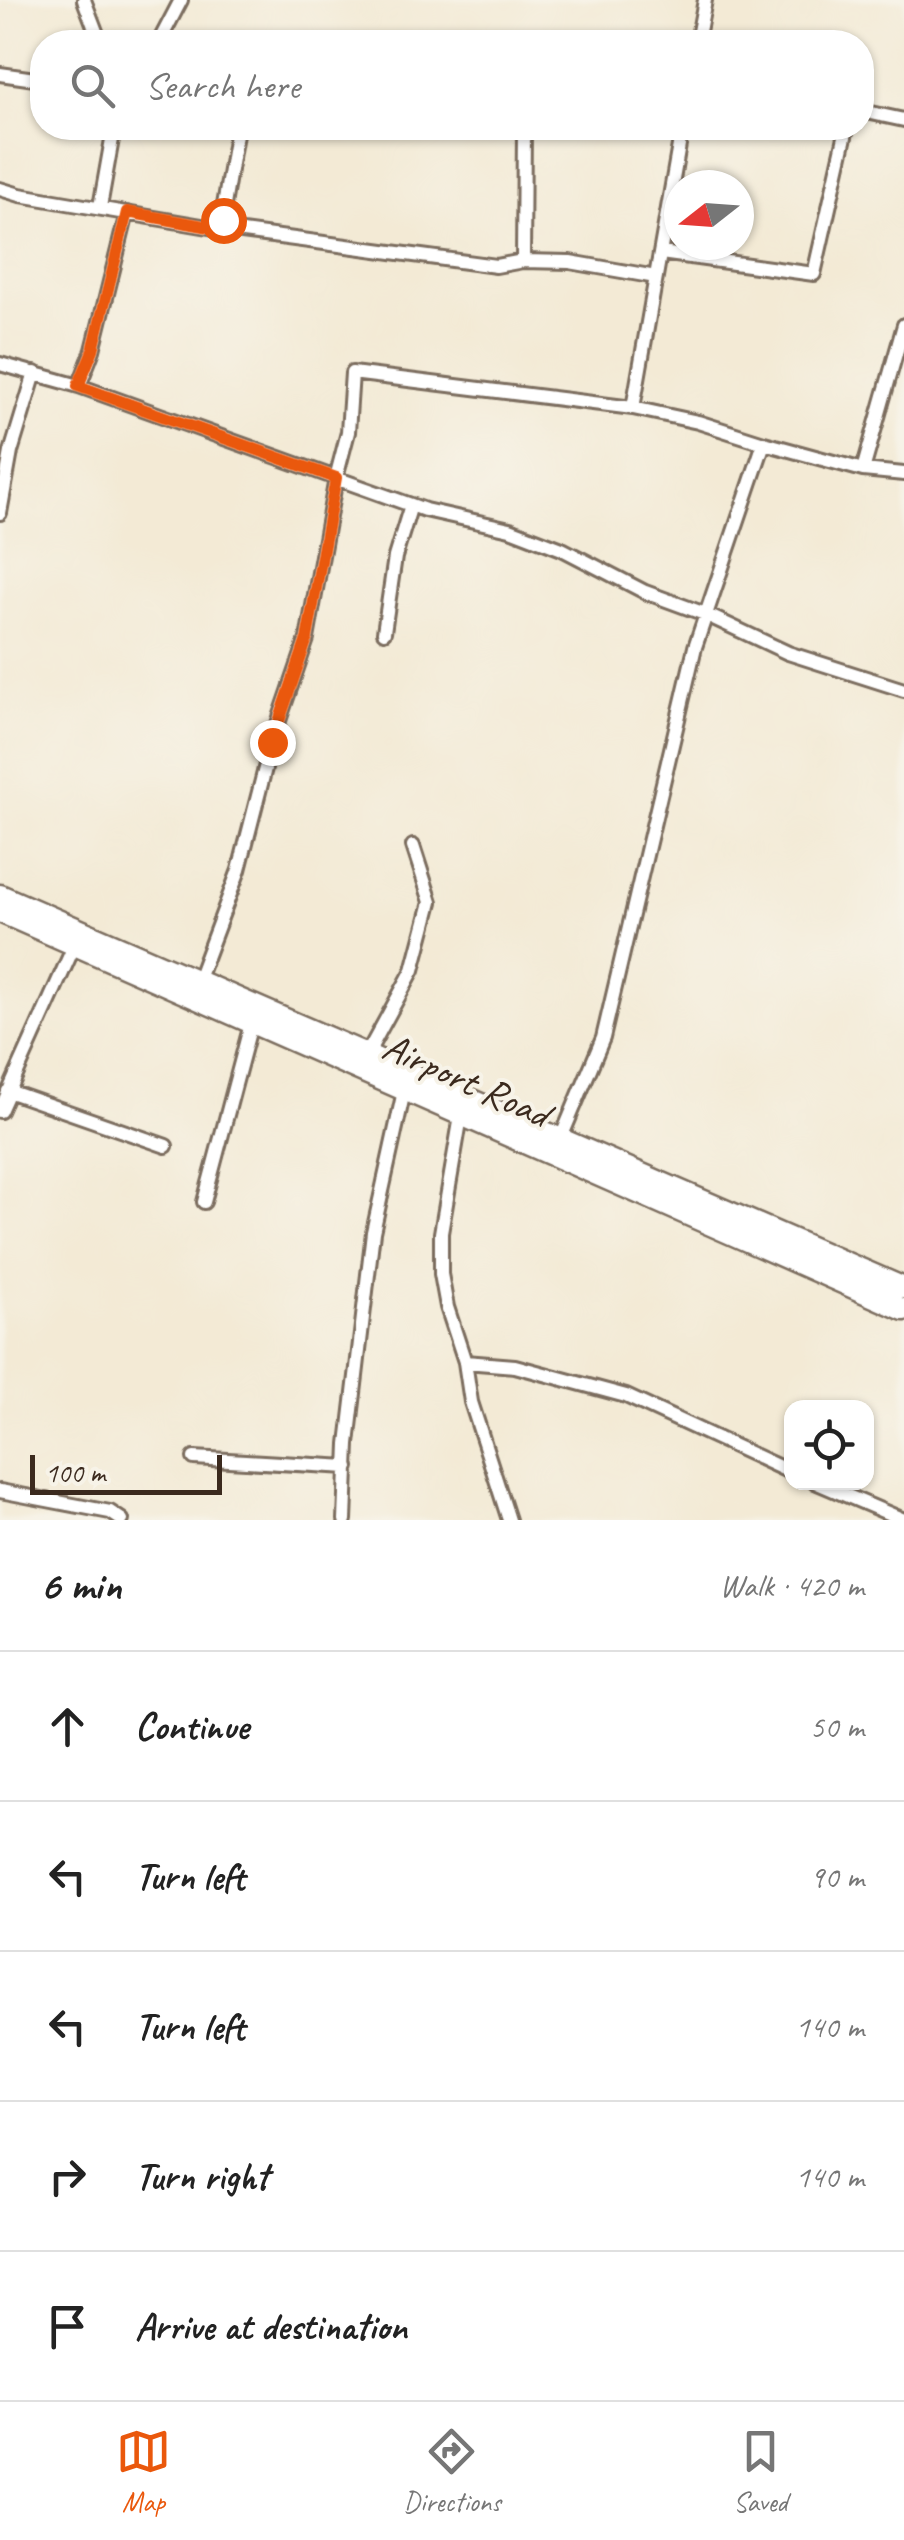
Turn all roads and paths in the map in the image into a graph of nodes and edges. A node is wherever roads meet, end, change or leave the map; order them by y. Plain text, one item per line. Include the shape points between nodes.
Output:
1 (84, 0) edge
2 (181, 0) edge
3 (705, 0) edge
4 (95, 30) edge
5 (164, 30) edge
6 (699, 30) edge
7 (0, 74) edge
8 (30, 78) edge
9 (874, 114) edge
10 (904, 120) edge
11 (112, 140) edge
12 (235, 140) edge
13 (524, 140) edge
14 (680, 140) edge
15 (844, 140) edge
16 (0, 189) edge
17 (100, 208) junction
18 (127, 212) junction
19 (220, 229) junction
20 (661, 253) junction
21 (522, 260) junction
22 (656, 277) junction
23 (904, 324) edge
24 (900, 361) edge
25 (0, 364) edge
26 (35, 373) junction
27 (78, 386) junction
28 (634, 408) junction
29 (764, 443) junction
30 (863, 470) junction
31 (904, 474) edge
32 (336, 478) junction
33 (411, 505) junction
34 (0, 512) edge
35 (705, 614) junction
36 (384, 632) dead end
37 (904, 690) edge
38 (413, 846) dead end
39 (0, 896) edge
40 (0, 912) edge
41 (75, 944) junction
42 (198, 979) junction
43 (252, 1024) junction
44 (366, 1056) junction
45 (404, 1090) junction
46 (8, 1092) junction
47 (0, 1111) edge
48 (460, 1116) junction
49 (166, 1146) dead end
50 (557, 1148) junction
51 (204, 1202) dead end
52 (904, 1288) edge
53 (904, 1310) edge
54 (465, 1362) junction
55 (194, 1458) dead end
56 (348, 1467) junction
57 (784, 1469) edge
58 (829, 1490) edge
59 (0, 1491) edge
60 (873, 1514) edge
61 (122, 1520) edge
62 (345, 1520) edge
63 (508, 1520) edge
64 (904, 1520) edge

1 - 4 street
2 - 5 street
3 - 6 street
7 - 8 street
9 - 10 street
11 - 17 street
12 - 19 street
13 - 21 street
14 - 20 street
15 - 20 street via 814,274
16 - 17 street
17 - 18 street
18 - 19 street
18 - 27 street
19 - 21 street via 496,266
20 - 22 street
21 - 22 street
22 - 28 street
23 - 24 street
24 - 30 street
25 - 26 street
26 - 27 street
26 - 34 street
27 - 32 street
28 - 29 street
28 - 32 street via 352,374
29 - 30 street
29 - 35 street
30 - 31 street
32 - 33 street
32 - 42 street via 307,639 239,870
33 - 35 street via 562,549
33 - 36 street via 395,556
35 - 37 street via 788,653
35 - 50 street via 603,1038
38 - 44 street via 431,902 413,970
39 - 42 highway, Airport Road
40 - 41 highway, Airport Road
41 - 43 highway, Airport Road
41 - 46 street
42 - 44 highway, Airport Road
43 - 45 highway, Airport Road
43 - 51 street
44 - 50 highway, Airport Road
45 - 48 highway, Airport Road
45 - 56 street via 373,1232
46 - 47 street
46 - 49 street
48 - 50 highway, Airport Road
48 - 54 street via 441,1260
50 - 52 highway, Airport Road
50 - 53 highway, Airport Road
54 - 57 street via 515,1366 626,1396
54 - 63 street
55 - 56 street
56 - 62 street
58 - 60 street
59 - 61 street via 110,1512
60 - 64 street

